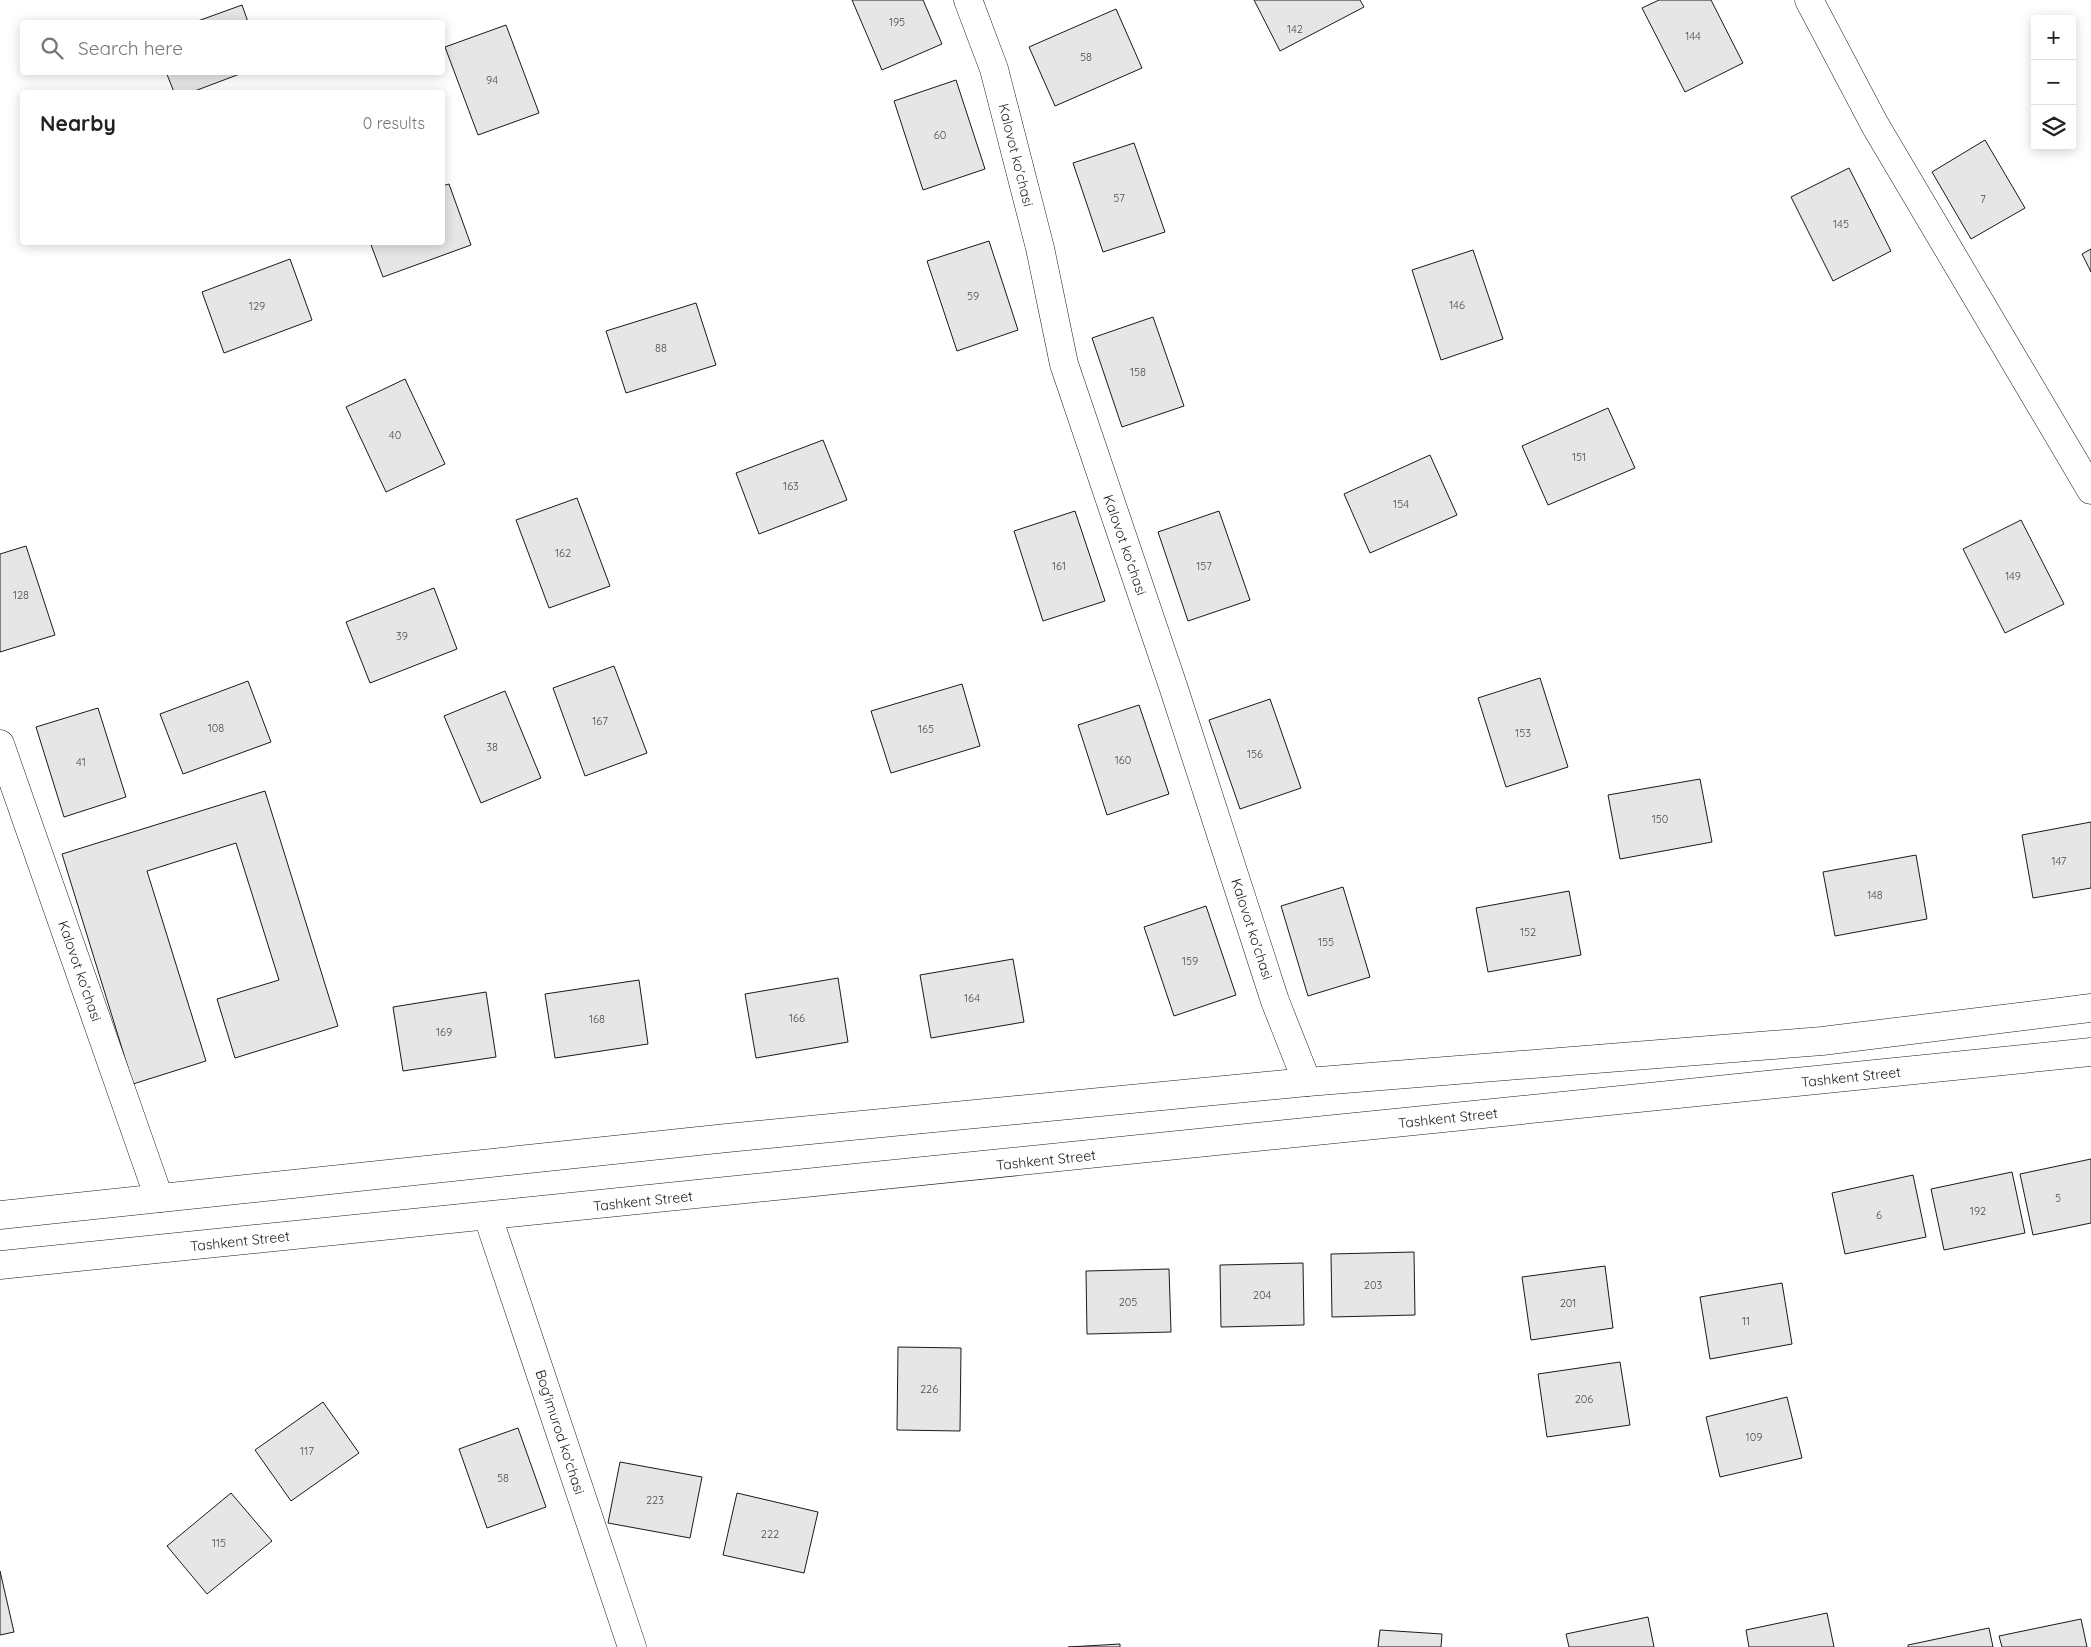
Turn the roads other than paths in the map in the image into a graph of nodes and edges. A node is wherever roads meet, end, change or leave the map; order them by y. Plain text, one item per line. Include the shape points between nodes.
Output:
1 (968, 0) edge
2 (1809, 0) edge
3 (2091, 490) edge
4 (0, 744) edge
5 (2091, 1008) edge
6 (2091, 1052) edge
7 (1308, 1082) junction
8 (158, 1198) junction
9 (0, 1214) edge
10 (488, 1217) junction
11 (0, 1265) edge
12 (632, 1647) edge

1 - 7 main road, Kalovot ko'chasi via 994,69 1040,248 1064,364 1275,1001
2 - 3 main road via 1875,125
4 - 8 main road, Kalovot ko'chasi
5 - 7 main road via 1822,1041
6 - 10 main road, Tashkent Street
7 - 8 main road via 727,1138
8 - 9 main road
10 - 11 main road, Tashkent Street
10 - 12 main road, Bog'imurod ko'chasi

